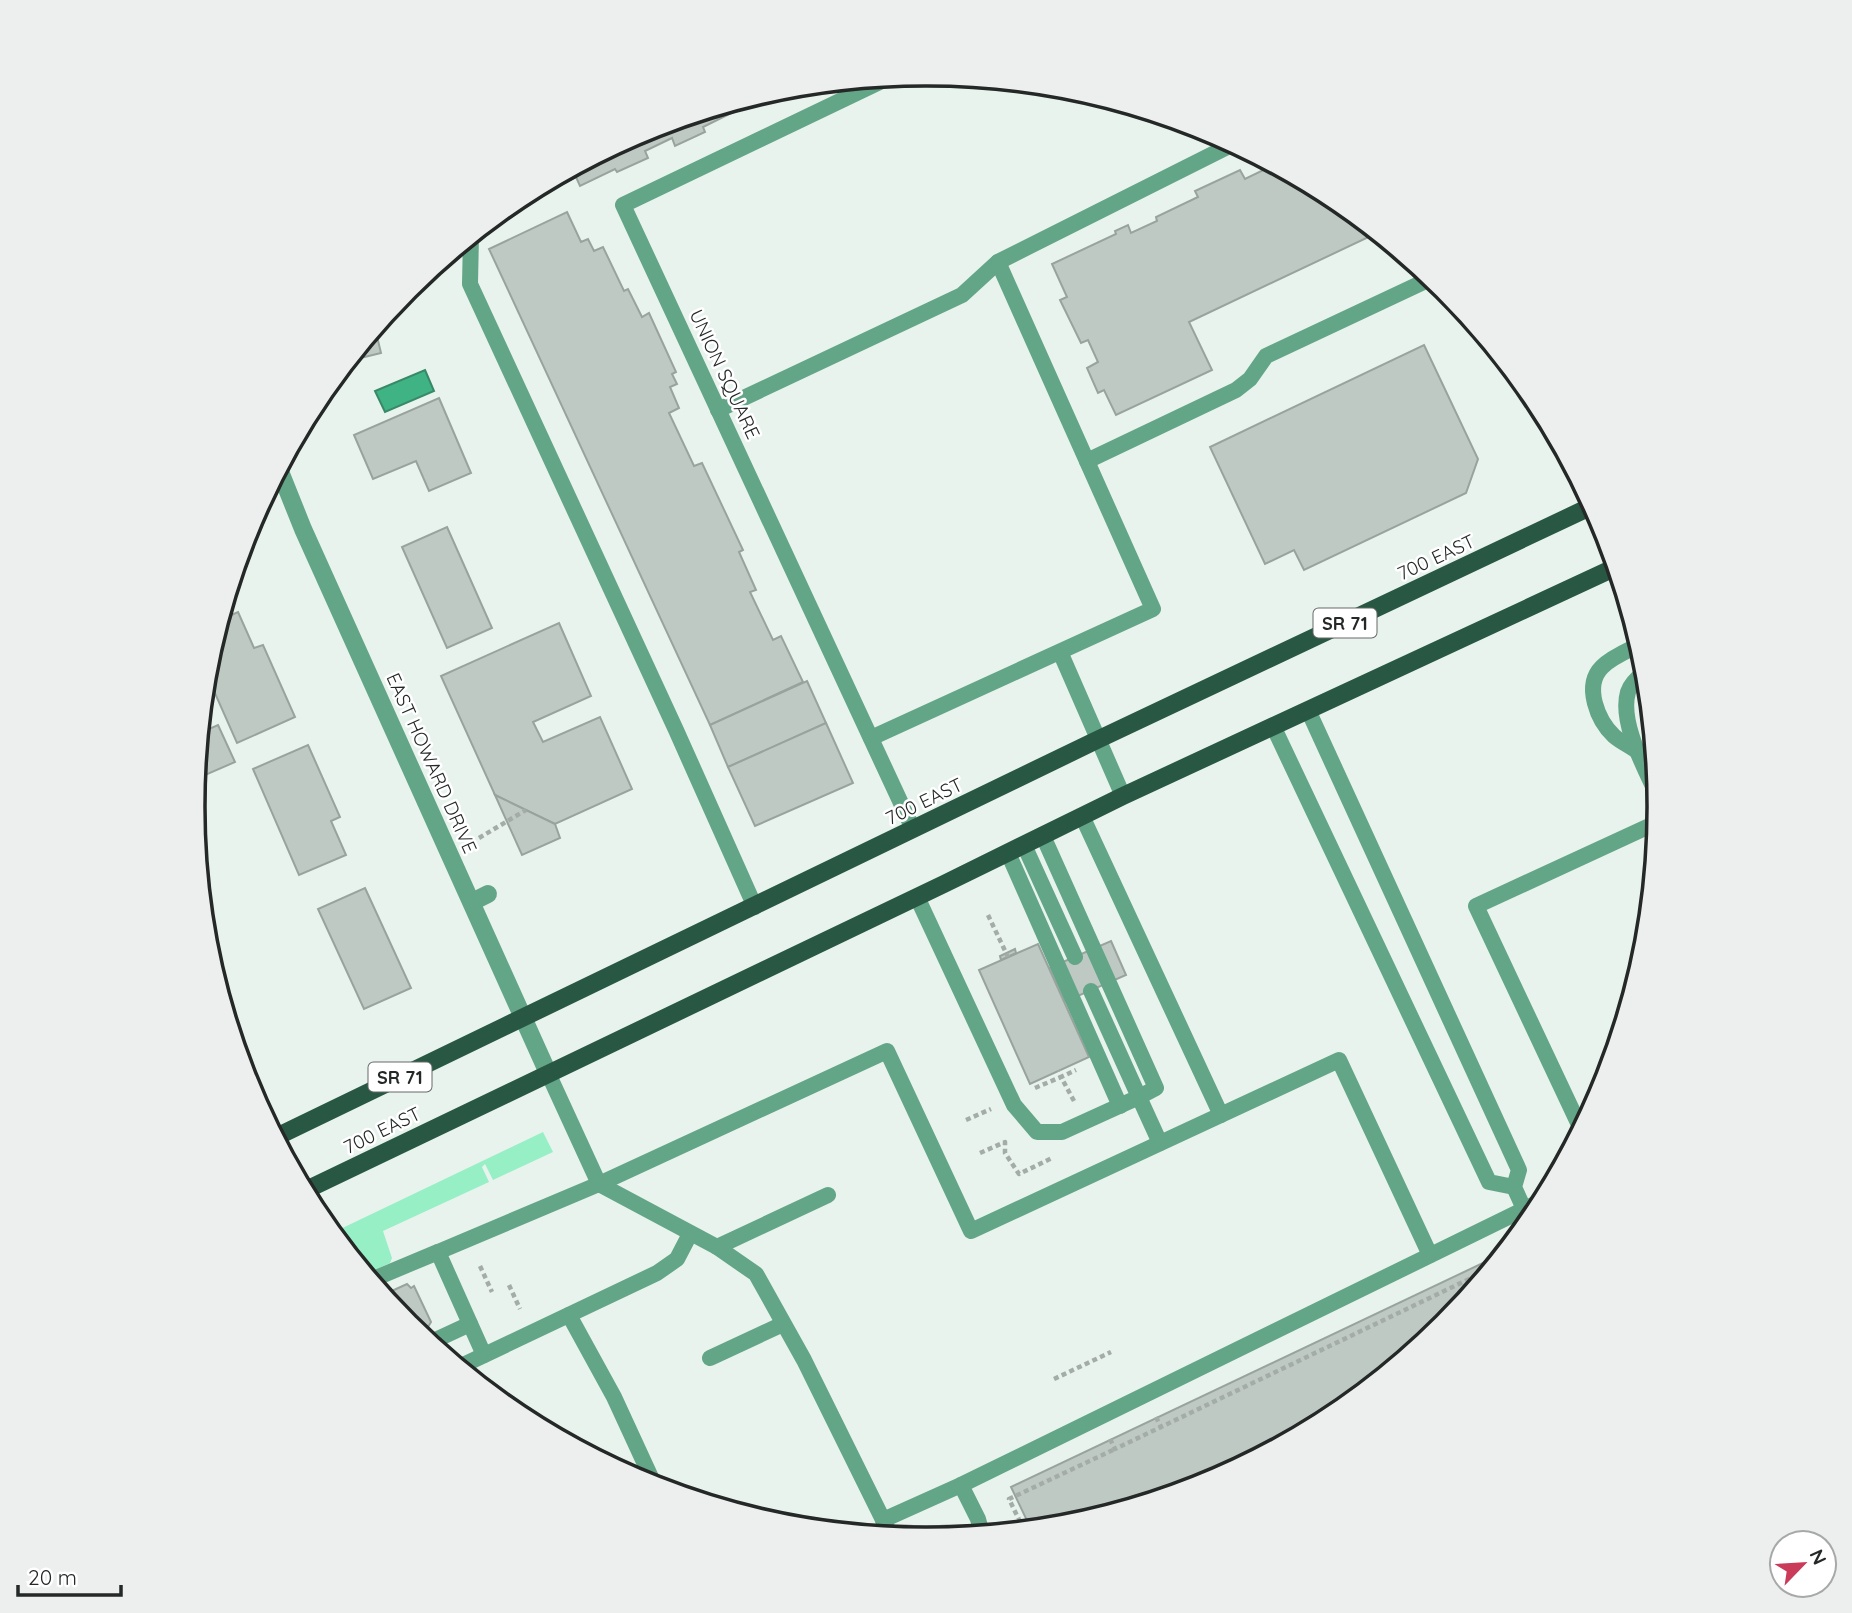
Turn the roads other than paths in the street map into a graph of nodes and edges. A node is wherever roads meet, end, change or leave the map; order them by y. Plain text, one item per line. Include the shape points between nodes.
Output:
1 (866, 88) edge
2 (1222, 150) edge
3 (471, 249) edge
4 (998, 262) junction
5 (1421, 283) edge
6 (718, 410) junction
7 (1087, 461) junction
8 (284, 481) edge
9 (1582, 511) edge
10 (1607, 571) edge
11 (1629, 650) edge
12 (1060, 654) junction
13 (1635, 680) edge
14 (1308, 710) junction
15 (1273, 726) junction
16 (871, 738) junction
17 (1097, 740) junction
18 (1637, 751) junction
19 (1645, 770) edge
20 (1122, 796) junction
21 (1082, 816) junction
22 (1646, 827) edge
23 (914, 829) junction
24 (1043, 836) junction
25 (1016, 849) junction
26 (488, 894) dead end
27 (917, 897) junction
28 (472, 902) junction
29 (755, 907) junction
30 (1075, 957) dead end
31 (1091, 991) dead end
32 (524, 1017) junction
33 (548, 1073) junction
34 (1139, 1097) junction
35 (1120, 1106) junction
36 (1221, 1115) junction
37 (1576, 1117) edge
38 (284, 1133) edge
39 (1160, 1143) junction
40 (599, 1184) junction
41 (314, 1186) edge
42 (1514, 1186) junction
43 (828, 1195) dead end
44 (1524, 1209) joint
45 (690, 1234) junction
46 (717, 1247) junction
47 (438, 1252) junction
48 (1430, 1255) junction
49 (379, 1276) edge
50 (569, 1315) junction
51 (470, 1324) junction
52 (783, 1324) junction
53 (440, 1338) edge
54 (484, 1355) junction
55 (710, 1358) dead end
56 (468, 1362) edge
57 (646, 1470) edge
58 (961, 1485) junction
59 (883, 1520) junction
60 (980, 1525) edge
61 (886, 1526) edge

1 - 6 lane, UNION SQUARE via 624,205
2 - 4 lane
3 - 29 lane via 470,284
4 - 6 lane via 962,295
4 - 7 lane
5 - 7 lane via 1266,356 1236,390
6 - 16 lane, UNION SQUARE
7 - 12 lane via 1153,609
8 - 28 street, EAST HOWARD DRIVE
9 - 17 main road, 700 EAST / SR 71
10 - 14 main road, 700 EAST
11 - 18 lane via 1601,668 1593,694 1602,721
12 - 16 lane
12 - 17 lane
13 - 18 lane via 1626,710
14 - 15 main road, 700 EAST
14 - 42 lane via 1519,1170
15 - 20 main road, 700 EAST
15 - 42 lane via 1489,1182
16 - 23 lane, UNION SQUARE
17 - 20 lane
17 - 23 main road, 700 EAST / SR 71
18 - 19 lane
20 - 21 main road, 700 EAST
21 - 24 main road, 700 EAST
21 - 36 lane
22 - 37 lane via 1476,906
23 - 29 main road, 700 EAST / SR 71
24 - 25 main road, 700 EAST
24 - 34 lane via 1156,1088
25 - 27 main road, 700 EAST
25 - 30 lane
25 - 35 lane
26 - 28 street
27 - 33 main road, 700 EAST
27 - 35 lane via 1014,1105 1037,1132 1062,1132
28 - 32 street, EAST HOWARD DRIVE
29 - 32 main road, 700 EAST / SR 71
31 - 34 lane
32 - 33 street, EAST HOWARD DRIVE
32 - 38 main road, 700 EAST / SR 71
33 - 40 lane
33 - 41 main road, 700 EAST
34 - 35 lane
34 - 39 lane
36 - 39 lane
36 - 48 lane via 1339,1060
39 - 40 lane via 971,1231 887,1051
40 - 45 lane
40 - 47 lane
42 - 44 lane
43 - 46 lane
44 - 48 lane
45 - 46 lane
45 - 50 lane via 677,1259 657,1273
46 - 52 lane via 756,1274
47 - 49 lane
47 - 51 lane
48 - 58 lane
50 - 54 lane
50 - 57 lane via 614,1396
51 - 53 lane
51 - 54 lane
52 - 55 lane
52 - 59 lane
54 - 56 lane
58 - 59 lane
58 - 60 lane
59 - 61 lane

